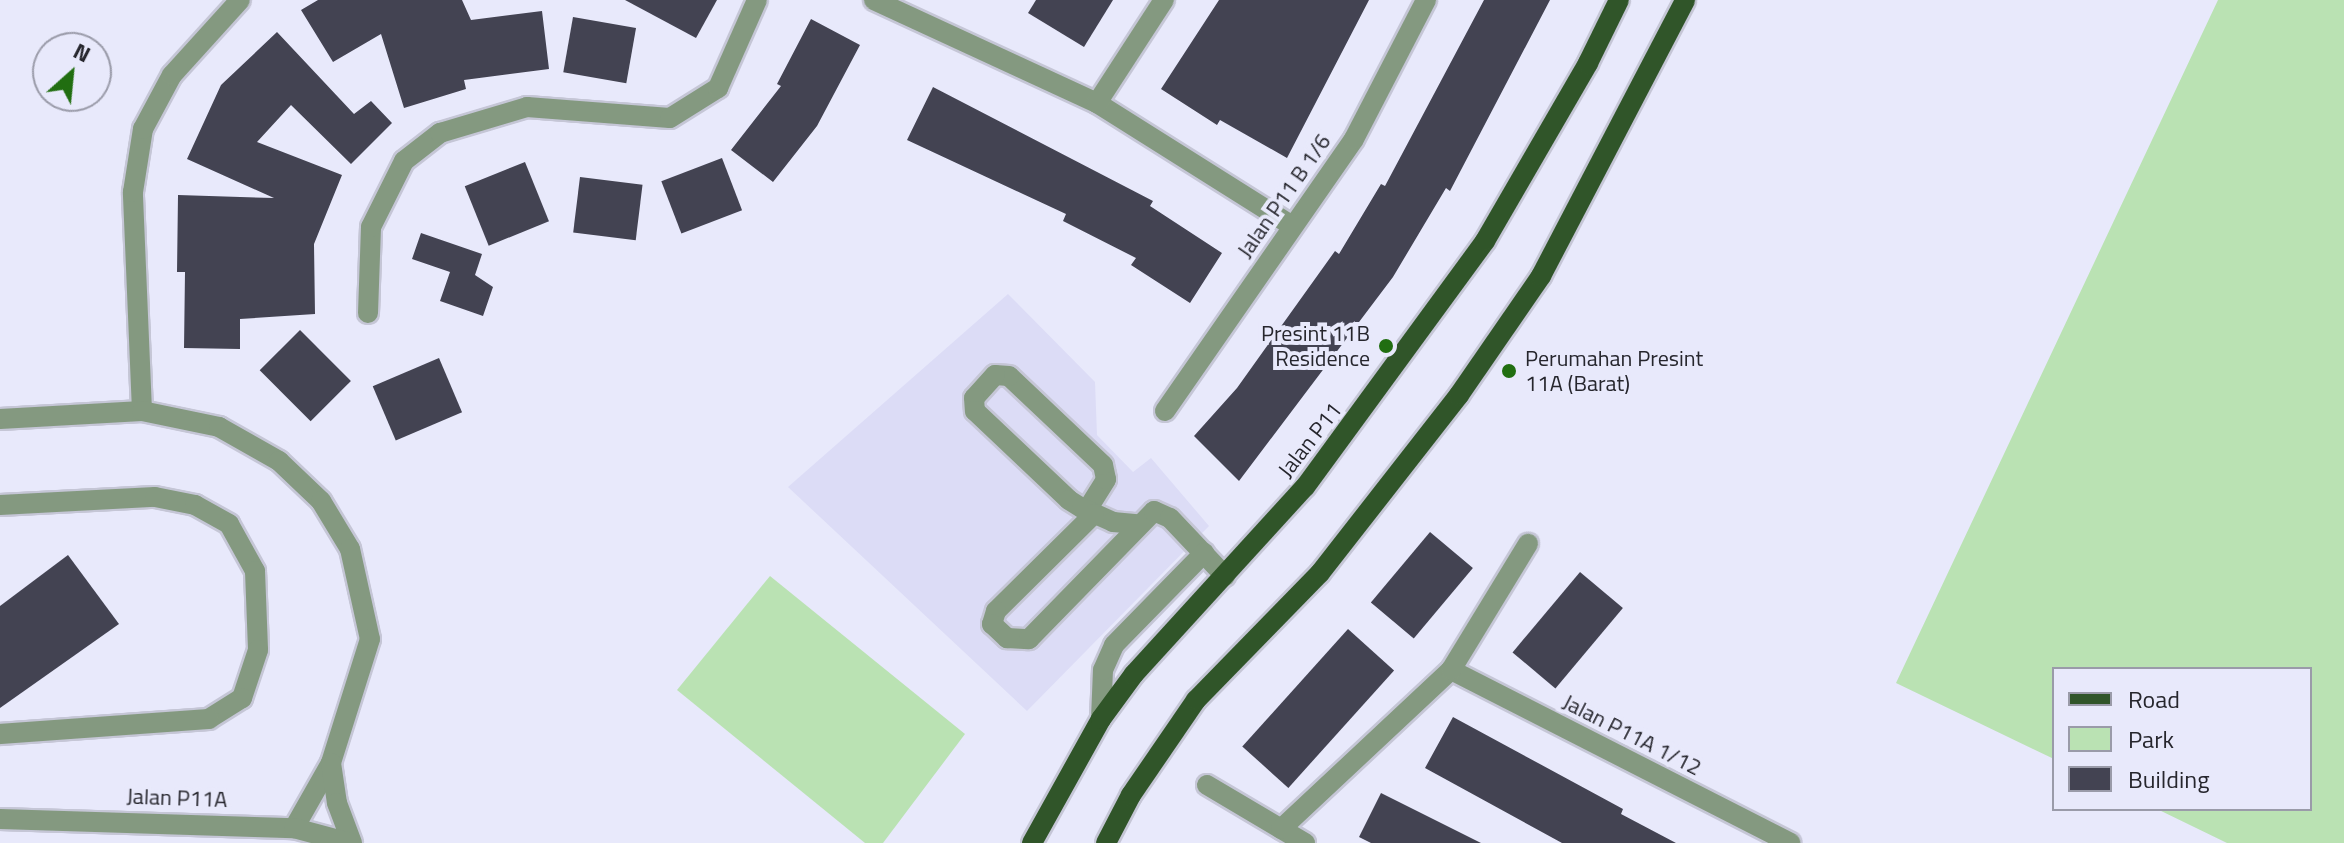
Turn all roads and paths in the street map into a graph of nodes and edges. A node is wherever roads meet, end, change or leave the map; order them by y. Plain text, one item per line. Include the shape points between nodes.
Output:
1 (240, 0) edge
2 (757, 0) edge
3 (874, 0) edge
4 (1164, 0) edge
5 (1426, 0) edge
6 (1619, 0) edge
7 (1685, 0) edge
8 (1097, 103) junction
9 (1291, 225) junction
10 (368, 313) dead end
11 (142, 411) junction
12 (1165, 411) dead end
13 (0, 419) edge
14 (0, 505) edge
15 (1090, 512) junction
16 (1137, 524) junction
17 (1528, 544) dead end
18 (1113, 550) junction
19 (1204, 553) junction
20 (1225, 576) junction
21 (1451, 670) junction
22 (1101, 719) junction
23 (0, 734) edge
24 (331, 763) junction
25 (1207, 785) dead end
26 (0, 819) edge
27 (294, 828) junction
28 (1281, 829) junction
29 (1032, 842) edge
30 (351, 843) edge
31 (1106, 843) edge
32 (1305, 843) edge
33 (1791, 843) edge

1 - 11 street via 172,75 143,129 133,192
2 - 10 street via 718,88 670,118 527,107 440,133 404,161 371,227
3 - 8 street
4 - 8 street
5 - 9 street, Jalan P11 B 1/6 via 1354,139
6 - 20 main road, Jalan P11 via 1485,241 1305,487
7 - 31 main road via 1541,276 1320,573 1196,700 1131,795
8 - 9 street
9 - 12 street, Jalan P11 B 1/6
11 - 13 street
11 - 24 street via 219,427 279,461 321,501 350,549 370,639
14 - 23 street via 155,497 195,505 229,524 255,571 258,650 242,698 209,719
15 - 15 street via 975,411 974,398 995,375 1009,376 1103,465 1106,479
15 - 16 street
15 - 18 street
15 - 18 street via 996,611 992,624 1007,638 1023,642
16 - 18 street
16 - 19 street via 1160,512
17 - 21 street
19 - 20 street
19 - 22 street via 1114,645 1103,670
20 - 22 main road, Jalan P11 via 1134,674
21 - 28 street
21 - 33 street, Jalan P11A 1/12
22 - 29 main road, Jalan P11
24 - 27 street
24 - 30 street
25 - 28 street
26 - 27 street, Jalan P11A
27 - 30 street, Jalan P11A
28 - 32 street

